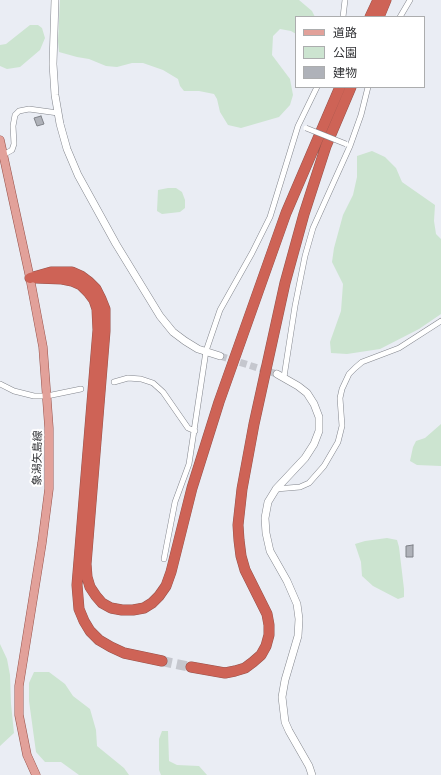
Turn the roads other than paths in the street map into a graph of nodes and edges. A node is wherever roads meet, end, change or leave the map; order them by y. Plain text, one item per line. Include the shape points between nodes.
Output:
1 (55, 0) edge
2 (345, 0) edge
3 (378, 0) edge
4 (386, 0) edge
5 (410, 0) edge
6 (343, 16) edge
7 (370, 16) edge
8 (380, 16) edge
9 (401, 16) edge
10 (317, 88) edge
11 (340, 88) edge
12 (351, 88) edge
13 (368, 88) edge
14 (58, 113) junction
15 (298, 126) junction
16 (0, 140) edge
17 (348, 145) junction
18 (3, 155) junction
19 (30, 278) junction
20 (441, 321) edge
21 (206, 351) junction
22 (220, 356) tunnel mouth
23 (280, 376) joint
24 (114, 382) dead end
25 (0, 384) edge
26 (81, 389) dead end
27 (48, 396) junction
28 (195, 431) junction
29 (276, 489) junction
30 (164, 559) dead end
31 (162, 661) tunnel mouth
32 (191, 668) tunnel mouth
33 (36, 775) edge
34 (312, 775) edge

1 - 14 street via 53,72
2 - 6 street
3 - 7 highway
4 - 8 highway
5 - 9 street
10 - 15 street
11 - 19 highway via 286,213 218,402 166,586 159,596 144,608 122,610 102,603 90,587 87,577 105,331 101,299 89,282 72,272 51,272
12 - 32 highway via 326,146 285,284 254,424 239,510 241,556 267,614 267,641 261,655 245,668 225,673
13 - 17 street via 361,115
14 - 18 street via 29,109 19,111 13,126 12,150
14 - 21 street via 67,149 78,175 146,294 173,332 198,349
15 - 17 street, bridge
15 - 21 street via 270,217 220,310
16 - 18 main road, 象潟矢島線
17 - 23 street via 313,228
18 - 19 main road, 象潟矢島線
19 - 27 main road, 象潟矢島線 via 43,347
19 - 31 highway via 72,281 88,292 97,309 98,330 77,578 79,609 90,631 111,648
20 - 29 street via 399,348 362,362 354,368 340,398 342,426 338,442 324,466 309,483 300,487
21 - 22 street
21 - 28 street
23 - 29 street via 307,393 319,417 319,431 304,458
24 - 28 street via 128,378 153,383 163,392 188,428
25 - 27 street via 34,396
26 - 27 street
27 - 33 main road, 象潟矢島線 via 49,490 19,686 19,715 27,755
28 - 30 street via 189,464 175,502
29 - 34 street via 268,502 266,533 270,551 297,604 299,619 298,636 282,697 285,722

